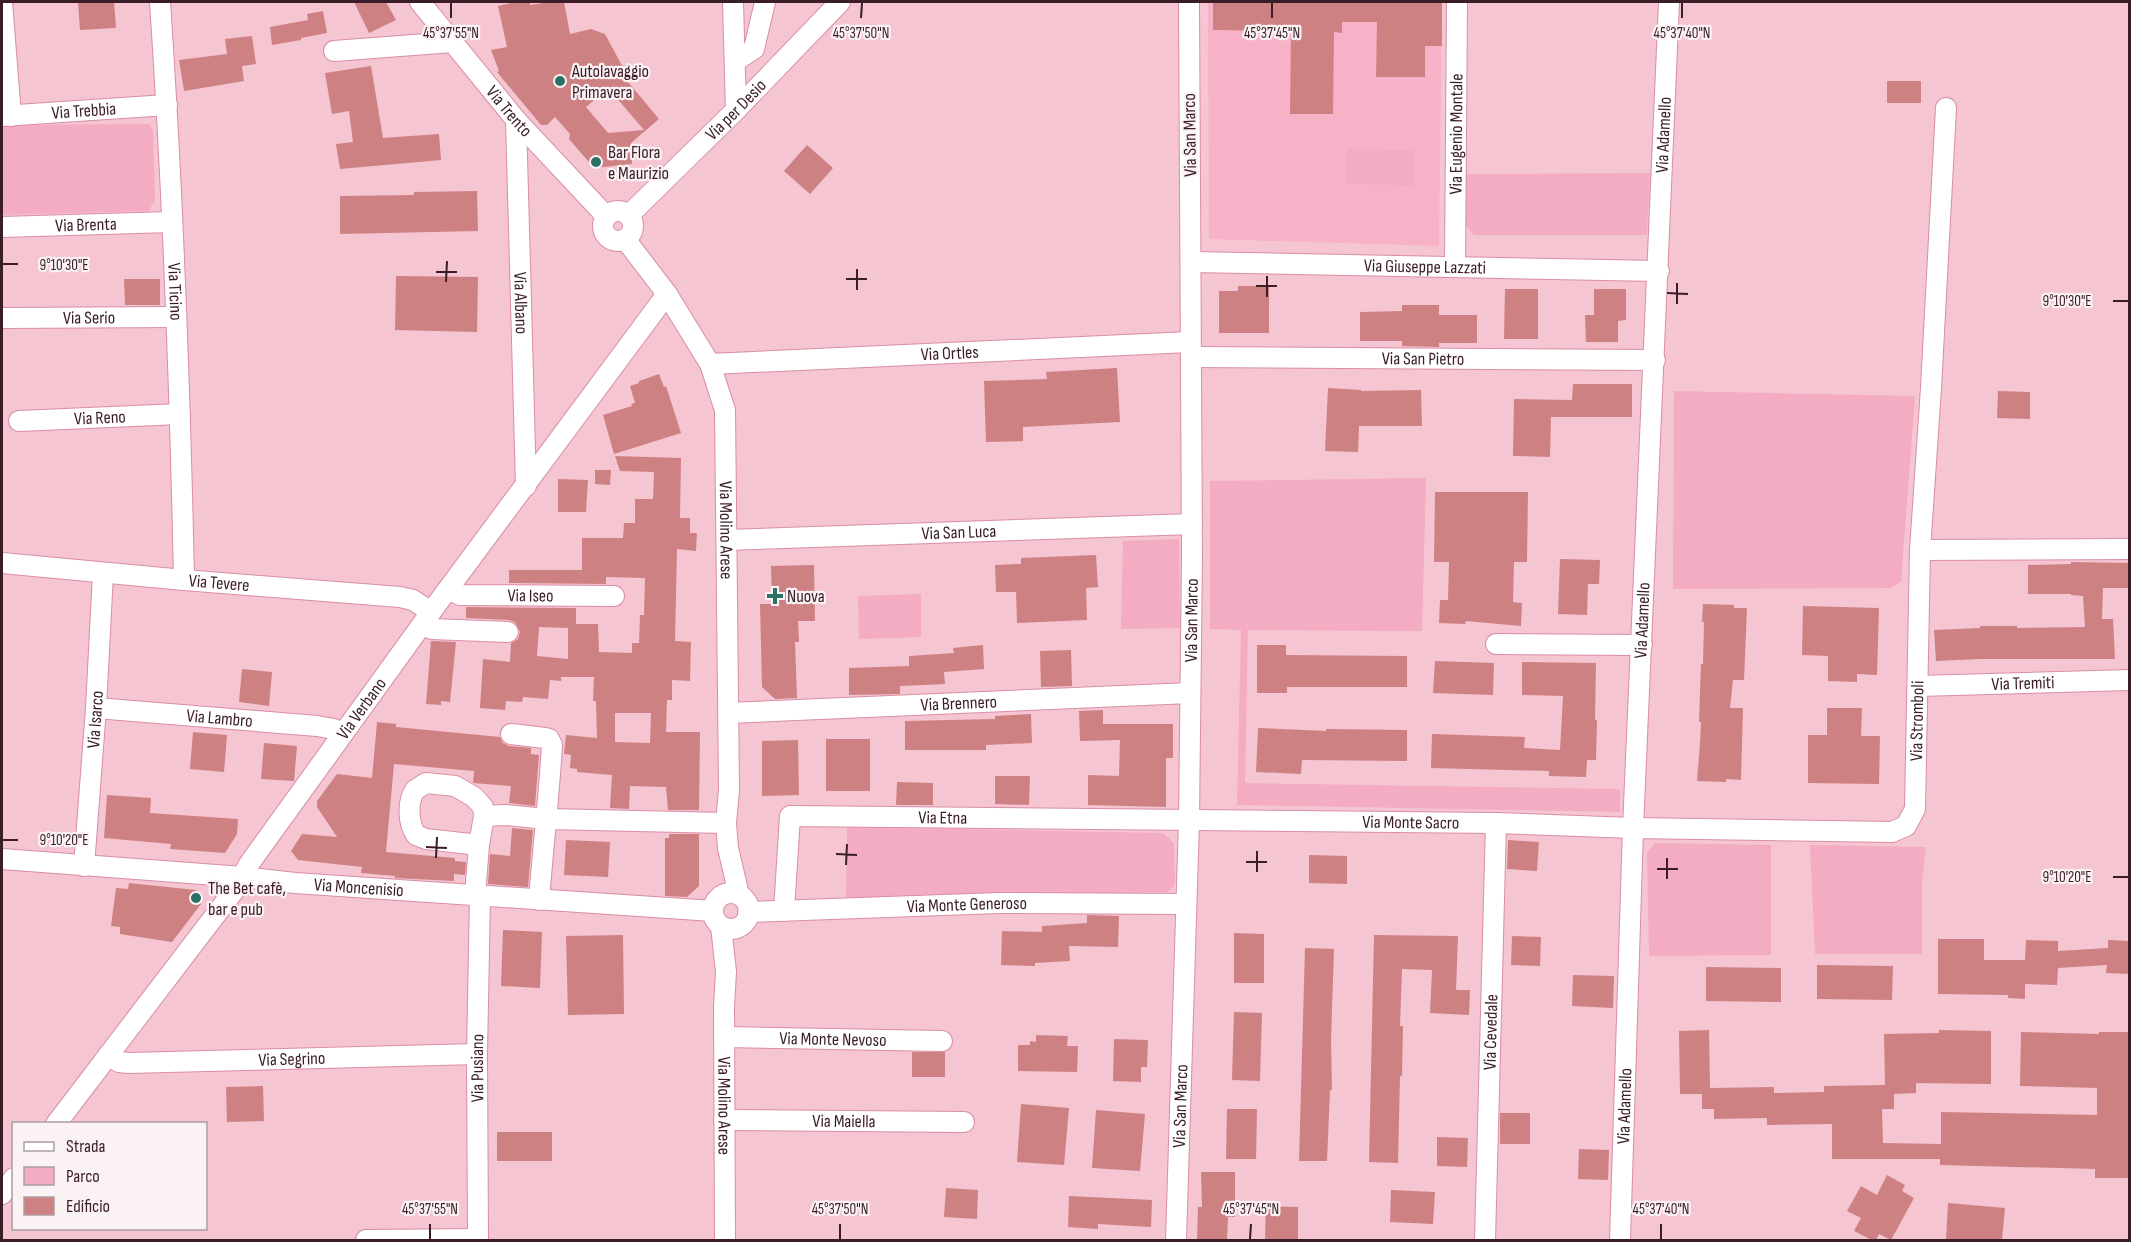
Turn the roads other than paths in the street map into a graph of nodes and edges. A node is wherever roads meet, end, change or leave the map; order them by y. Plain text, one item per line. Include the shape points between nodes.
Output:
1 (2, 2) edge
2 (160, 2) edge
3 (420, 2) edge
4 (733, 2) edge
5 (765, 2) edge
6 (840, 2) edge
7 (1189, 2) edge
8 (1457, 2) edge
9 (1669, 2) edge
10 (453, 42) junction
11 (334, 51) dead end
12 (735, 61) junction
13 (167, 105) junction
14 (1946, 108) dead end
15 (736, 110) junction
16 (6, 116) edge
17 (516, 120) junction
18 (629, 215) junction
19 (606, 216) junction
20 (171, 222) junction
21 (2, 226) edge
22 (625, 239) junction
23 (1191, 262) junction
24 (1455, 266) junction
25 (1659, 271) junction
26 (667, 294) junction
27 (176, 317) junction
28 (2, 318) edge
29 (1191, 350) junction
30 (1655, 360) junction
31 (710, 364) junction
32 (180, 414) junction
33 (19, 421) dead end
34 (526, 486) junction
35 (1192, 524) junction
36 (727, 540) junction
37 (2130, 549) edge
38 (1920, 550) junction
39 (2, 563) edge
40 (103, 573) junction
41 (184, 580) junction
42 (448, 590) junction
43 (614, 596) dead end
44 (427, 619) junction
45 (508, 632) dead end
46 (1496, 644) dead end
47 (1642, 645) junction
48 (2130, 680) edge
49 (1918, 686) junction
50 (1190, 693) junction
51 (96, 708) junction
52 (728, 713) junction
53 (343, 734) junction
54 (511, 734) dead end
55 (484, 816) junction
56 (547, 819) junction
57 (1189, 821) junction
58 (726, 823) junction
59 (1496, 823) junction
60 (1633, 828) junction
61 (479, 845) junction
62 (2, 859) edge
63 (84, 866) junction
64 (243, 877) junction
65 (477, 895) junction
66 (539, 900) junction
67 (1185, 904) junction
68 (731, 911) junction
69 (784, 911) junction
70 (725, 1037) junction
71 (942, 1041) dead end
72 (477, 1054) junction
73 (108, 1055) junction
74 (724, 1120) junction
75 (58, 1122) edge
76 (964, 1122) dead end
77 (12, 1181) edge
78 (2, 1194) edge
79 (366, 1240) edge
80 (478, 1240) edge
81 (725, 1240) edge
82 (1176, 1240) edge
83 (1485, 1240) edge
84 (1620, 1240) edge

1 - 16 street
2 - 13 street, Via Ticino
3 - 10 street, Via Trento
4 - 12 street
5 - 12 street via 754,50
6 - 15 street, Via per Desio
7 - 23 street, Via San Marco
8 - 24 street, Via Eugenio Montale
9 - 25 street, Via Adamello
10 - 11 street
10 - 17 street, Via Trento
12 - 15 street
13 - 16 street, Via Trebbia
13 - 20 street, Via Ticino
14 - 38 street, Via Stromboli
15 - 18 street, Via per Desio
17 - 19 street, Via Trento
17 - 34 street, Via Albano
18 - 19 street via 617,210
18 - 22 street via 632,231
19 - 22 street via 602,227 608,238
20 - 21 street, Via Brenta
20 - 27 street, Via Ticino
22 - 26 street, Via Molino Arese
23 - 24 street, Via Giuseppe Lazzati
23 - 29 street, Via San Marco
24 - 25 street, Via Giuseppe Lazzati
25 - 30 street, Via Adamello
26 - 31 street, Via Molino Arese
26 - 34 street, Via Verbano
27 - 28 street, Via Serio
27 - 32 street, Via Ticino
29 - 30 street, Via San Pietro
29 - 31 street, Via Ortles
29 - 35 street, Via San Marco
30 - 47 street, Via Adamello
31 - 36 street, Via Molino Arese via 726,410
32 - 33 street, Via Reno
32 - 41 street, Via Ticino
34 - 42 street, Via Verbano
35 - 36 street, Via San Luca
35 - 50 street, Via San Marco
36 - 52 street, Via Molino Arese
37 - 38 street
38 - 49 street, Via Stromboli
39 - 40 street, Via Tevere
40 - 41 street, Via Tevere
40 - 51 street, Via Isarco
41 - 44 street, Via Tevere via 400,597 413,600
42 - 43 street, Via Iseo via 460,595
42 - 44 street, Via Verbano
44 - 45 street, Via Iseo via 432,629
44 - 53 street, Via Verbano
46 - 47 street
47 - 60 street, Via Adamello
48 - 49 street, Via Tremiti
49 - 60 street, Via Stromboli via 1915,809 1906,825 1892,832
50 - 52 street, Via Brennero
50 - 57 street, Via San Marco
51 - 53 street, Via Lambro via 317,726
51 - 63 street, Via Isarco
52 - 58 street, Via Molino Arese
53 - 64 street, Via Verbano
54 - 56 street via 551,742
55 - 56 street
55 - 61 street
55 - 61 street via 479,802 455,786 426,783 412,795 410,817 420,838
56 - 58 street
56 - 66 street
57 - 59 street, Via Monte Sacro
57 - 67 street, Via San Marco
57 - 69 street, Via Etna via 790,816
58 - 68 street, Via Molino Arese
59 - 60 street, Via Monte Sacro
59 - 83 street, Via Cevedale
60 - 84 street, Via Adamello
61 - 65 street, Via Pusiano
62 - 63 street, Via Moncenisio
63 - 64 street, Via Moncenisio
64 - 65 street, Via Moncenisio
64 - 73 street, Via Verbano
65 - 66 street, Via Moncenisio
65 - 72 street, Via Pusiano
66 - 68 street, Via Moncenisio
67 - 69 street, Via Monte Generoso via 999,903
67 - 82 street, Via San Marco
68 - 69 street, Via Monte Generoso
68 - 70 street, Via Molino Arese
70 - 71 street, Via Monte Nevoso
70 - 74 street, Via Molino Arese
72 - 73 street, Via Segrino via 129,1063
72 - 80 street, Via Pusiano
73 - 75 street, Via Verbano
74 - 76 street, Via Maiella
74 - 81 street, Via Molino Arese
77 - 78 street
79 - 80 street

